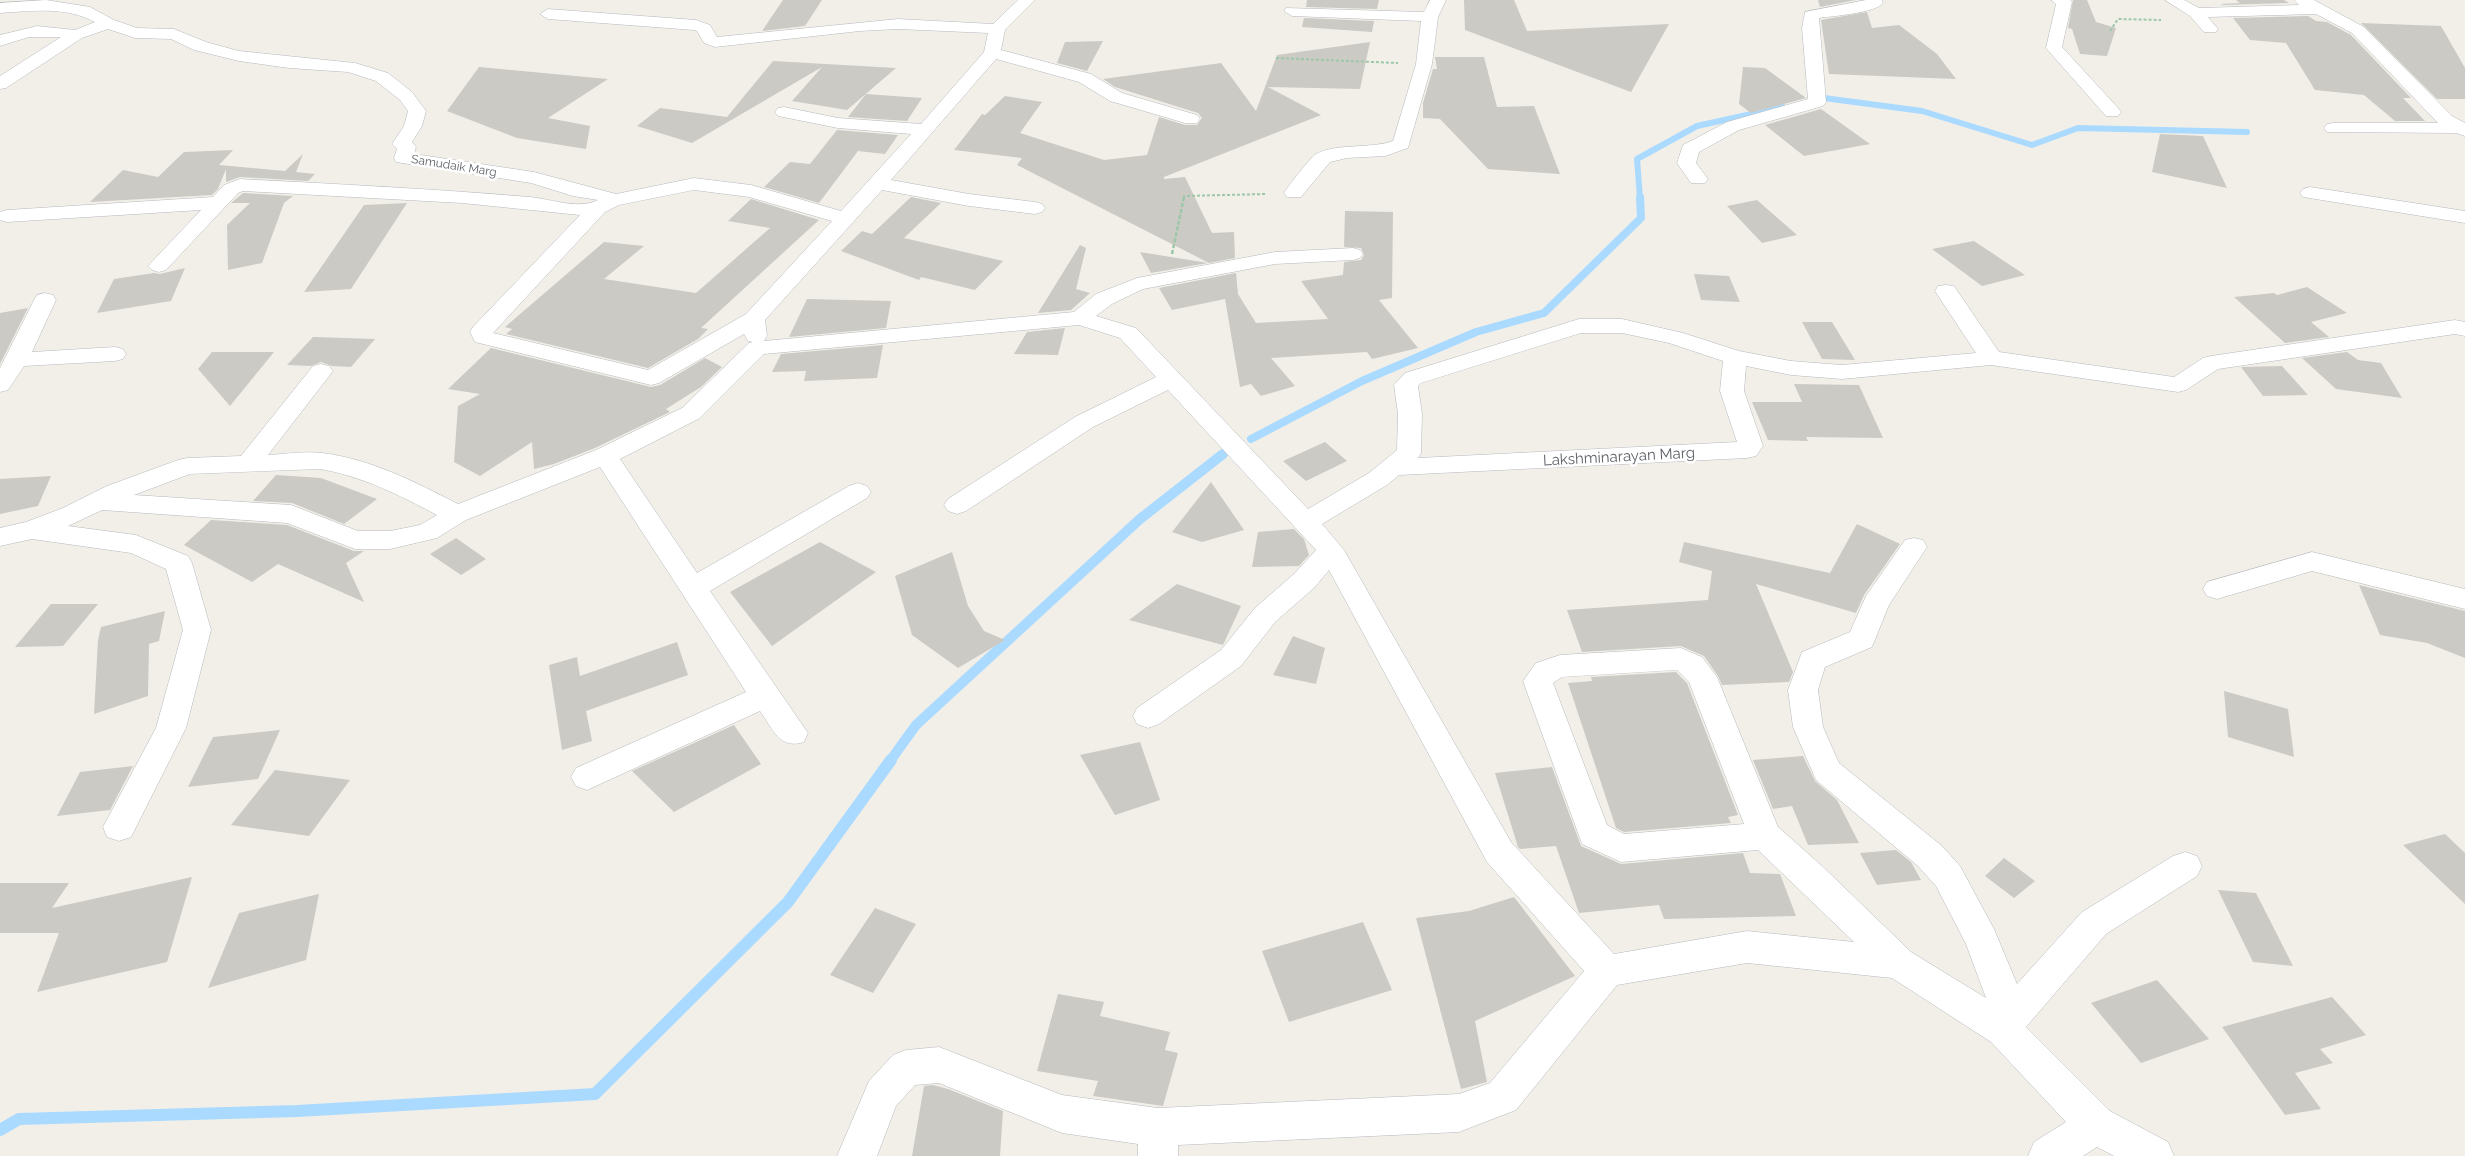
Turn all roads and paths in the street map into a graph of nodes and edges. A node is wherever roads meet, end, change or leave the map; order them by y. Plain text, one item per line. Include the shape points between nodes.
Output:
1 (1027, 0) edge
2 (1438, 0) edge
3 (1874, 0) edge
4 (2059, 0) edge
5 (2173, 0) edge
6 (2302, 0) edge
7 (0, 8) edge
8 (2316, 9) junction
9 (1292, 11) dead end
10 (2193, 11) junction
11 (548, 14) dead end
12 (1430, 17) junction
13 (108, 23) junction
14 (997, 29) junction
15 (2210, 29) dead end
16 (2110, 31) dead end
17 (76, 35) junction
18 (0, 41) edge
19 (992, 53) junction
20 (1276, 58) dead end
21 (1424, 64) junction
22 (0, 84) edge
23 (784, 112) dead end
24 (2112, 112) dead end
25 (1191, 119) dead end
26 (2333, 128) dead end
27 (926, 130) junction
28 (2463, 130) edge
29 (1698, 179) dead end
30 (876, 183) junction
31 (1294, 193) joint
32 (2310, 193) dead end
33 (219, 203) junction
34 (605, 204) junction
35 (1035, 208) dead end
36 (6, 216) dead end
37 (2465, 217) edge
38 (844, 218) junction
39 (1353, 254) dead end
40 (159, 266) dead end
41 (1168, 278) junction
42 (1946, 291) dead end
43 (45, 300) dead end
44 (1080, 318) junction
45 (754, 319) junction
46 (2465, 329) edge
47 (757, 348) junction
48 (115, 354) dead end
49 (1736, 357) junction
50 (1990, 358) junction
51 (17, 360) junction
52 (321, 372) dead end
53 (1171, 379) junction
54 (0, 385) edge
55 (605, 456) junction
56 (248, 464) junction
57 (1393, 467) junction
58 (858, 492) dead end
59 (99, 501) junction
60 (958, 505) dead end
61 (458, 514) junction
62 (1305, 522) junction
63 (32, 530) junction
64 (0, 537) edge
65 (1914, 548) dead end
66 (1331, 550) junction
67 (693, 588) junction
68 (2217, 588) dead end
69 (2465, 599) edge
70 (765, 696) junction
71 (1148, 716) dead end
72 (793, 734) dead end
73 (587, 777) dead end
74 (119, 827) dead end
75 (1765, 836) junction
76 (2184, 866) dead end
77 (1898, 963) junction
78 (1607, 971) junction
79 (2008, 1023) junction
80 (2096, 1125) junction
81 (1158, 1142) edge
82 (857, 1156) edge
83 (2048, 1156) edge
84 (2154, 1156) edge

1 - 14 street
2 - 12 street
3 - 29 street via 1870,5 1811,15 1817,97 1733,126 1690,149 1686,163
4 - 24 street via 2064,2 2054,48
5 - 10 street
6 - 8 street
7 - 13 street, Samudaik Marg via 46,5 84,10
8 - 10 street
8 - 28 street via 2358,30 2446,120
9 - 12 street
10 - 15 street
10 - 16 path via 2165,21 2118,19
11 - 14 street via 696,25 704,28 710,40 715,42 898,24
12 - 21 street
13 - 17 street
13 - 34 street, Samudaik Marg via 134,33 174,34 200,46 239,56 349,67 382,76 406,96 417,111 414,126 401,144 407,147 403,158 534,178 580,192 604,195
14 - 19 street
17 - 18 street via 45,29
17 - 22 street
19 - 25 street via 1086,78 1116,97
19 - 27 street
20 - 21 path
21 - 31 street via 1401,144 1385,150 1346,152 1323,158
23 - 27 street via 838,124
26 - 28 street
27 - 30 street
30 - 35 street
30 - 38 street
31 - 41 path via 1184,196
32 - 37 street
33 - 34 street via 231,188 240,185 462,197 572,210
33 - 36 street
33 - 40 street
34 - 38 street, Samudaik Marg via 694,184 751,191
34 - 45 street via 481,332 483,337 651,378
38 - 45 street
39 - 41 street via 1275,258
41 - 44 street via 1137,284 1104,299
42 - 50 street
43 - 51 street
44 - 47 street
44 - 53 street via 1128,333
45 - 47 street
46 - 50 street via 2455,327 2210,363 2178,385
47 - 55 street via 690,413
48 - 51 street
49 - 50 street via 1792,368 1842,372
49 - 57 street via 1622,326 1579,326 1413,378 1406,385 1410,414 1409,453
49 - 57 street, Lakshminarayan Marg via 1732,391 1751,446 1747,450
51 - 54 street
52 - 56 street
53 - 60 street via 1084,422
53 - 62 street
55 - 61 street
55 - 67 street
56 - 59 street via 187,466
56 - 61 street via 320,461 351,466 398,484
57 - 62 street via 1378,480
58 - 67 street
59 - 61 street via 291,514 355,540 390,540 428,532
59 - 63 street
62 - 66 street
63 - 64 street
63 - 74 street via 136,544 178,563 197,630 171,728
65 - 79 street via 1876,603 1862,639 1812,660 1803,690 1808,727 1827,771 1930,856 1948,876 1982,940
66 - 71 street via 1304,581 1265,615 1231,658
66 - 78 street via 1499,852
67 - 70 street
68 - 69 street via 2312,561
70 - 72 street
70 - 73 street
75 - 75 street via 1702,676 1692,665 1681,659 1560,666 1546,671 1538,681 1594,834 1621,848
75 - 77 street
76 - 79 street via 2094,923
77 - 78 street via 1746,947
77 - 79 street
78 - 81 street via 1503,1098 1460,1113
79 - 80 street
80 - 83 street
80 - 84 street
81 - 82 street via 1062,1114 939,1065 906,1068 882,1094

